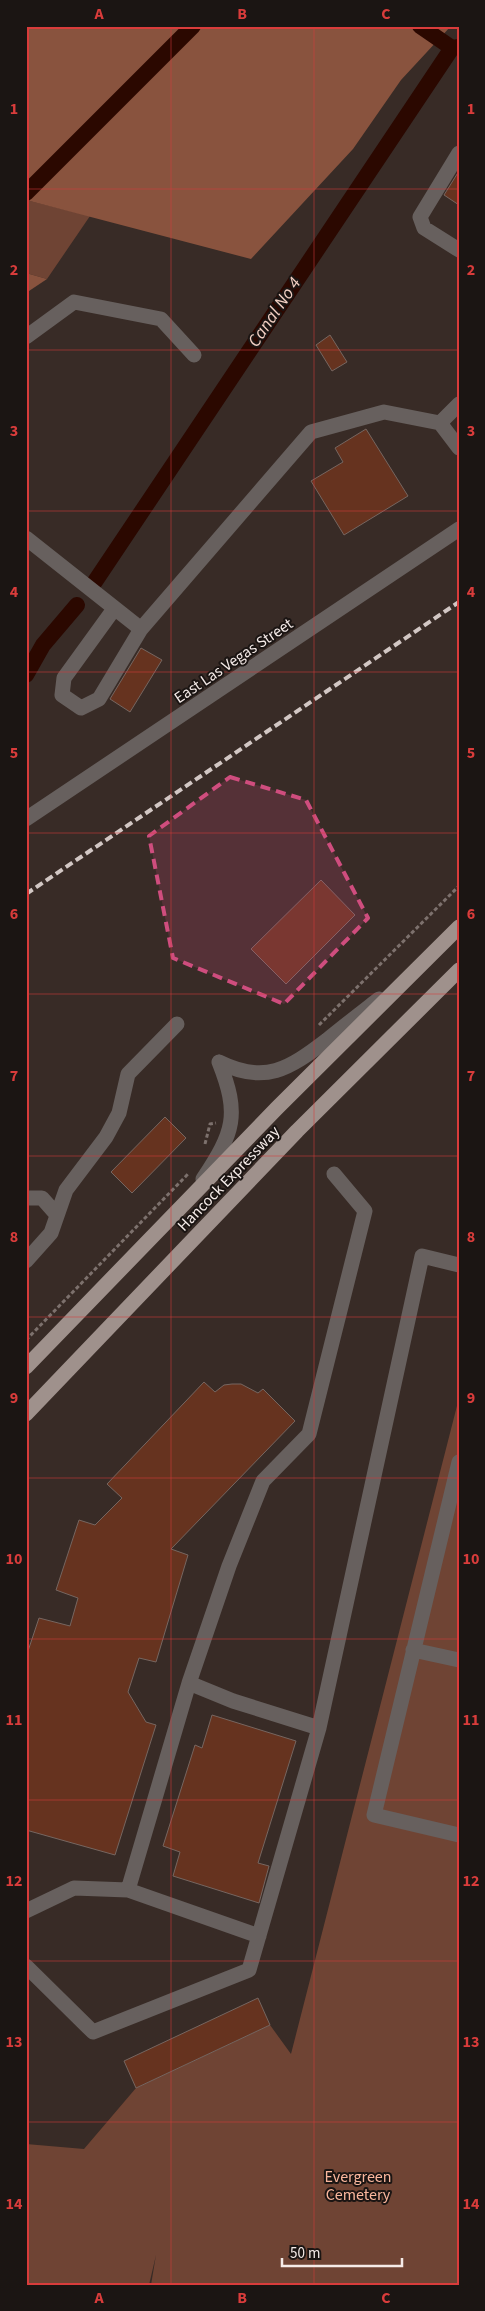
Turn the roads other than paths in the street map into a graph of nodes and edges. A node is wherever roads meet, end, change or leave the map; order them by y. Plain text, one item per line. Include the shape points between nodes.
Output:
1 (459, 153) edge
2 (459, 250) edge
3 (26, 337) edge
4 (194, 355) dead end
5 (459, 404) edge
6 (440, 423) junction
7 (459, 448) edge
8 (459, 529) edge
9 (26, 538) edge
10 (114, 609) junction
11 (141, 629) junction
12 (26, 820) edge
13 (459, 926) edge
14 (459, 970) edge
15 (411, 974) junction
16 (177, 1024) dead end
17 (334, 1174) dead end
18 (192, 1196) junction
19 (26, 1198) edge
20 (57, 1215) junction
21 (26, 1261) edge
22 (459, 1265) edge
23 (26, 1366) edge
24 (26, 1414) edge
25 (459, 1462) edge
26 (452, 1518) edge
27 (413, 1650) junction
28 (459, 1660) edge
29 (189, 1683) junction
30 (318, 1728) junction
31 (459, 1835) edge
32 (128, 1890) junction
33 (26, 1911) edge
34 (259, 1936) junction
35 (26, 1966) edge

1 - 2 street via 420,217 424,228
3 - 4 street via 74,302 161,319
5 - 6 street
6 - 7 street
6 - 11 street via 384,412 311,432
8 - 12 street, East Las Vegas Street
9 - 10 street
10 - 11 street
10 - 11 street via 64,678 62,695 81,708 99,699
13 - 15 main road, Hancock Expressway
14 - 24 main road, Hancock Expressway via 297,1131
15 - 18 main road, Hancock Expressway
15 - 18 street via 288,1068 253,1074 218,1062 231,1096 232,1120 216,1160
16 - 20 street via 128,1074 119,1113 106,1137 66,1190
17 - 29 street via 365,1211 309,1434 263,1481 229,1566
18 - 23 main road, Hancock Expressway
19 - 20 street via 42,1198
20 - 21 street via 51,1233
22 - 30 street via 422,1256
25 - 26 street
26 - 27 street
27 - 28 street
27 - 31 street via 374,1815
29 - 30 street via 233,1701
29 - 32 street
30 - 34 street
32 - 33 street via 74,1888
32 - 34 street
34 - 35 street via 249,1970 93,2032

